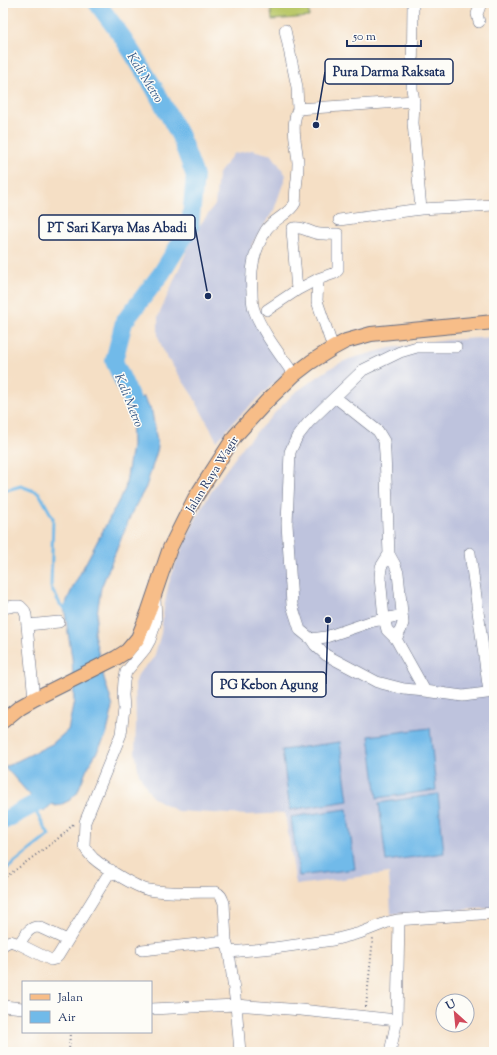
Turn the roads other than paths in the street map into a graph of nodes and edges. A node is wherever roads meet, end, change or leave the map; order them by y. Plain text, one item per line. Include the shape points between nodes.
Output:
1 (413, 3) edge
2 (480, 3) edge
3 (479, 22) dead end
4 (285, 30) dead end
5 (414, 101) junction
6 (298, 109) junction
7 (494, 205) edge
8 (421, 209) junction
9 (339, 220) dead end
10 (318, 279) junction
11 (301, 288) junction
12 (317, 301) junction
13 (267, 310) dead end
14 (494, 322) edge
15 (333, 348) junction
16 (456, 348) dead end
17 (294, 375) junction
18 (335, 397) junction
19 (470, 553) dead end
20 (389, 554) junction
21 (155, 592) junction
22 (3, 608) edge
23 (402, 615) junction
24 (384, 618) junction
25 (59, 622) dead end
26 (28, 625) junction
27 (311, 639) junction
28 (396, 639) junction
29 (425, 691) junction
30 (492, 692) edge
31 (34, 699) junction
32 (3, 721) edge
33 (111, 870) junction
34 (494, 913) edge
35 (399, 920) junction
36 (67, 940) junction
37 (19, 944) junction
38 (3, 945) edge
39 (228, 946) junction
40 (142, 950) dead end
41 (236, 1005) junction
42 (3, 1006) edge
43 (22, 1008) edge
44 (152, 1009) edge
45 (397, 1020) junction
46 (240, 1052) edge
47 (390, 1052) edge

1 - 5 street
2 - 3 street via 477,14
4 - 6 street via 297,87
5 - 6 street
5 - 8 street via 413,123
6 - 17 street via 293,122 298,164 294,203 267,228 252,263 251,278 254,308 266,334
7 - 8 street
8 - 9 street
10 - 11 street
10 - 11 street via 338,270 338,234 293,228
10 - 12 street
11 - 12 street
11 - 13 street
12 - 15 street
14 - 15 main road, Jalan Raya Wagir via 371,334 346,341
15 - 17 main road, Jalan Raya Wagir
16 - 18 street via 417,347 400,352 363,370
17 - 21 main road, Jalan Raya Wagir via 235,436 214,467 170,548
18 - 20 street via 378,431 384,441
18 - 27 street via 308,423 290,452 287,524 292,604 300,630
19 - 30 street
20 - 23 street via 398,573
20 - 24 street via 381,567 380,577
21 - 31 main road, Jalan Raya Wagir via 138,638 128,651
21 - 33 street via 156,623 145,649 126,672 121,734 85,822 84,846 93,858
22 - 26 street via 20,606 24,610
23 - 24 street
23 - 28 street via 403,623
24 - 27 street via 326,637
24 - 28 street via 387,630
25 - 26 street
26 - 31 street
27 - 29 street via 326,655 377,682
28 - 29 street
29 - 30 street via 463,696
31 - 32 main road, Jalan Raya Wagir
33 - 36 street
33 - 39 street via 147,890 220,893 224,903
34 - 35 street
35 - 39 street via 360,934 333,940 274,948
35 - 45 street
36 - 37 street via 37,926 30,929
36 - 37 street via 58,956 50,960
37 - 38 street via 10,941
39 - 40 street
39 - 41 street
41 - 44 street
41 - 45 street
41 - 46 street
42 - 43 street
45 - 47 street

